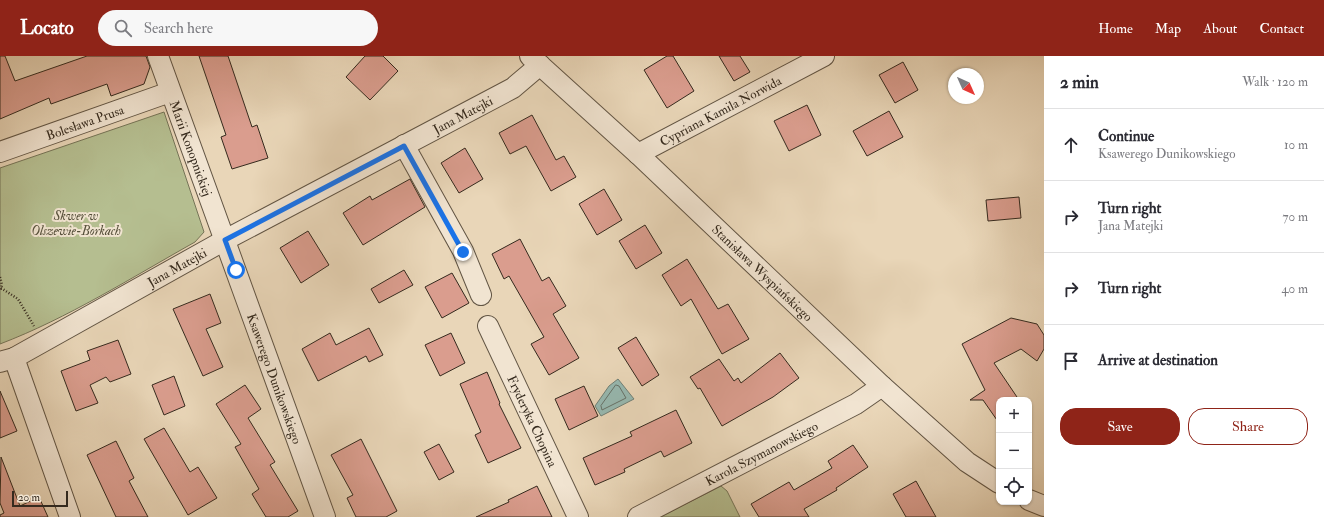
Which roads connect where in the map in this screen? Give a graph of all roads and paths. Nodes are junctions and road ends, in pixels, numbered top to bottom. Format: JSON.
{"nodes":[{"id":1,"x":158,"y":56,"type":"edge"},
{"id":2,"x":824,"y":56,"type":"edge"},
{"id":3,"x":535,"y":61,"type":"edge"},
{"id":4,"x":170,"y":92,"type":"junction"},
{"id":5,"x":404,"y":146,"type":"junction"},
{"id":6,"x":0,"y":152,"type":"edge"},
{"id":7,"x":638,"y":154,"type":"junction"},
{"id":8,"x":225,"y":240,"type":"junction"},
{"id":9,"x":0,"y":277,"type":"edge"},
{"id":10,"x":0,"y":289,"type":"edge"},
{"id":11,"x":481,"y":295,"type":"dead end"},
{"id":12,"x":33,"y":324,"type":"dead end"},
{"id":13,"x":488,"y":326,"type":"dead end"},
{"id":14,"x":7,"y":360,"type":"edge"},
{"id":15,"x":882,"y":386,"type":"junction"},
{"id":16,"x":996,"y":481,"type":"edge"},
{"id":17,"x":1032,"y":501,"type":"edge"},
{"id":18,"x":1044,"y":506,"type":"edge"},
{"id":19,"x":70,"y":517,"type":"edge"},
{"id":20,"x":325,"y":517,"type":"edge"},
{"id":21,"x":578,"y":517,"type":"edge"},
{"id":22,"x":638,"y":517,"type":"edge"}],
"edges":[{"from":1,"to":4,"type":"street","name":"Marii Konopnickiej"},
{"from":2,"to":7,"type":"street","name":"Cypriana Kamila Norwida"},
{"from":3,"to":5,"type":"street","name":"Jana Matejki"},
{"from":3,"to":7,"type":"street","name":"Stanisława Wyspiańskiego"},
{"from":4,"to":6,"type":"street","name":"Bolesława Prusa"},
{"from":4,"to":8,"type":"street","name":"Marii Konopnickiej"},
{"from":5,"to":8,"type":"street","name":"Jana Matejki"},
{"from":5,"to":11,"type":"street"},
{"from":7,"to":15,"type":"street","name":"Stanisława Wyspiańskiego"},
{"from":8,"to":14,"type":"street","name":"Jana Matejki"},
{"from":8,"to":20,"type":"street","name":"Ksawerego Dunikowskiego"},
{"from":9,"to":10,"type":"path"},
{"from":10,"to":12,"type":"path"},
{"from":13,"to":21,"type":"street","name":"Fryderyka Chopina"},
{"from":14,"to":19,"type":"street"},
{"from":15,"to":16,"type":"street","name":"Stanisława Wyspiańskiego"},
{"from":15,"to":22,"type":"street","name":"Karola Szymanowskiego"},
{"from":17,"to":18,"type":"street"}]}
